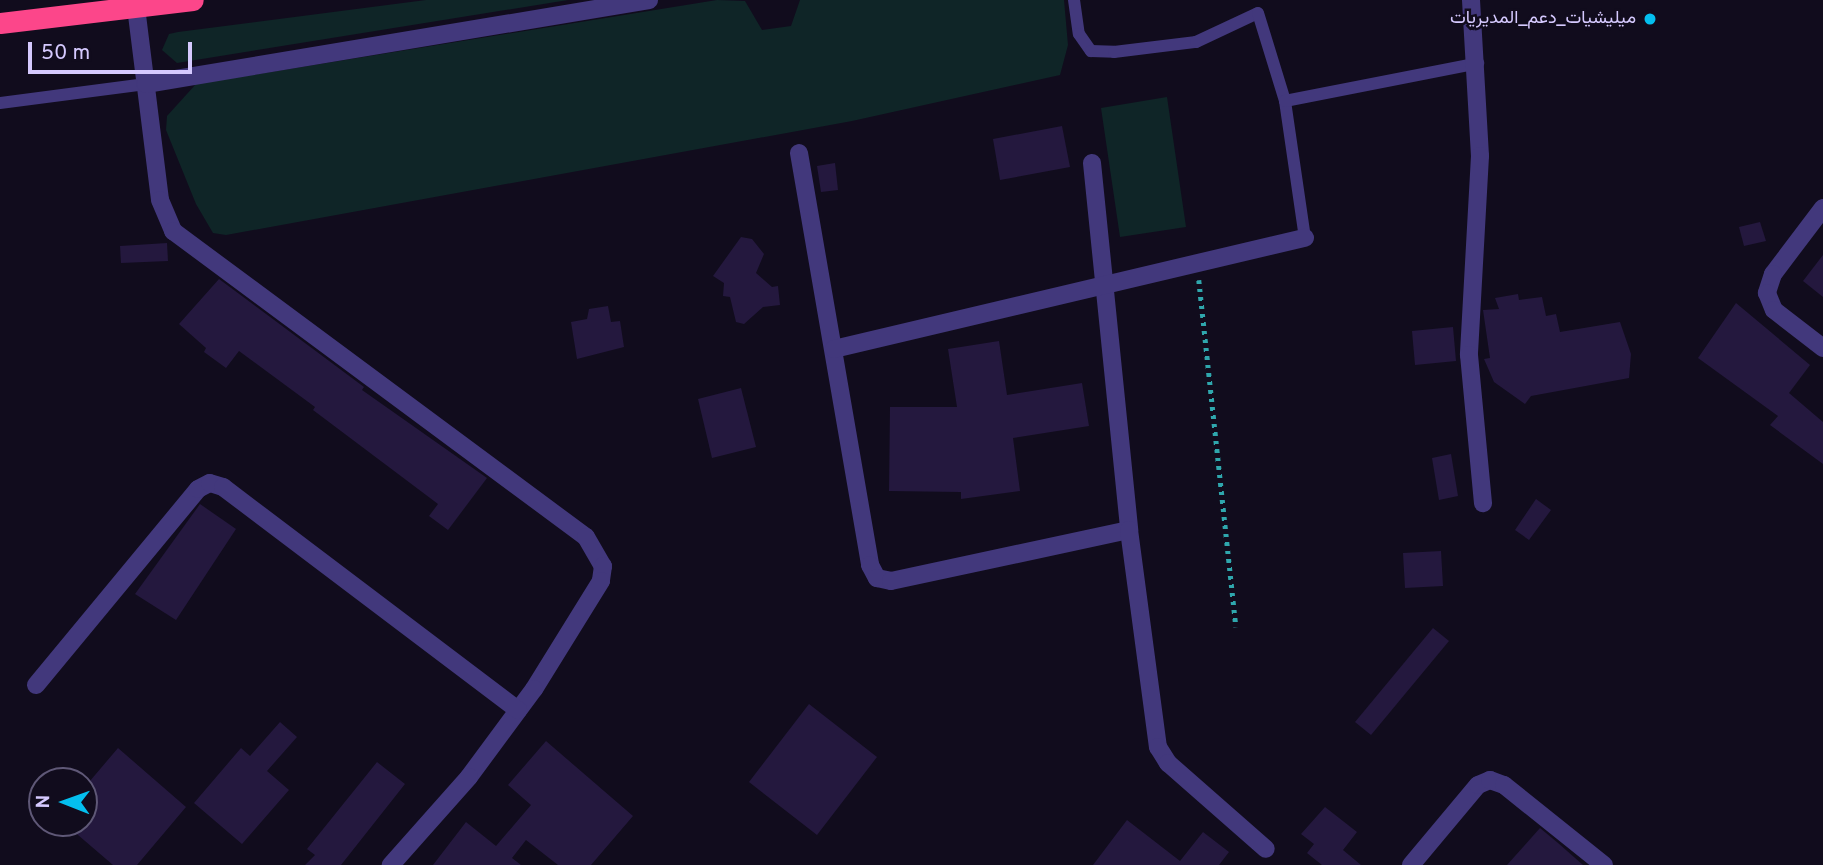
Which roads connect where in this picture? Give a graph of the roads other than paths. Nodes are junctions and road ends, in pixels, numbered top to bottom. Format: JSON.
{"nodes":[{"id":1,"x":193,"y":0,"type":"edge"},
{"id":2,"x":649,"y":0,"type":"edge"},
{"id":3,"x":1073,"y":0,"type":"edge"},
{"id":4,"x":1472,"y":0,"type":"edge"},
{"id":5,"x":136,"y":8,"type":"junction"},
{"id":6,"x":0,"y":23,"type":"edge"},
{"id":7,"x":1478,"y":63,"type":"junction"},
{"id":8,"x":146,"y":84,"type":"junction"},
{"id":9,"x":1285,"y":101,"type":"junction"},
{"id":10,"x":0,"y":103,"type":"edge"},
{"id":11,"x":799,"y":153,"type":"dead end"},
{"id":12,"x":1092,"y":163,"type":"dead end"},
{"id":13,"x":1823,"y":208,"type":"edge"},
{"id":14,"x":1305,"y":238,"type":"joint"},
{"id":15,"x":1104,"y":287,"type":"junction"},
{"id":16,"x":1823,"y":348,"type":"edge"},
{"id":17,"x":834,"y":349,"type":"junction"},
{"id":18,"x":1483,"y":503,"type":"dead end"},
{"id":19,"x":1129,"y":530,"type":"junction"},
{"id":20,"x":36,"y":685,"type":"dead end"},
{"id":21,"x":518,"y":710,"type":"junction"},
{"id":22,"x":1266,"y":849,"type":"dead end"},
{"id":23,"x":391,"y":865,"type":"edge"},
{"id":24,"x":1411,"y":865,"type":"edge"},
{"id":25,"x":1604,"y":865,"type":"edge"}],
"edges":[{"from":1,"to":5,"type":"highway"},
{"from":2,"to":8,"type":"street"},
{"from":3,"to":9,"type":"lane"},
{"from":4,"to":7,"type":"street"},
{"from":5,"to":6,"type":"highway"},
{"from":5,"to":8,"type":"street"},
{"from":7,"to":9,"type":"lane"},
{"from":7,"to":18,"type":"street"},
{"from":8,"to":10,"type":"lane"},
{"from":8,"to":21,"type":"street"},
{"from":9,"to":14,"type":"lane"},
{"from":11,"to":17,"type":"street"},
{"from":12,"to":15,"type":"street"},
{"from":13,"to":16,"type":"street"},
{"from":14,"to":15,"type":"street"},
{"from":15,"to":17,"type":"street"},
{"from":15,"to":19,"type":"street"},
{"from":17,"to":19,"type":"street"},
{"from":19,"to":22,"type":"street"},
{"from":20,"to":21,"type":"street"},
{"from":21,"to":23,"type":"street"},
{"from":24,"to":25,"type":"street"}]}
